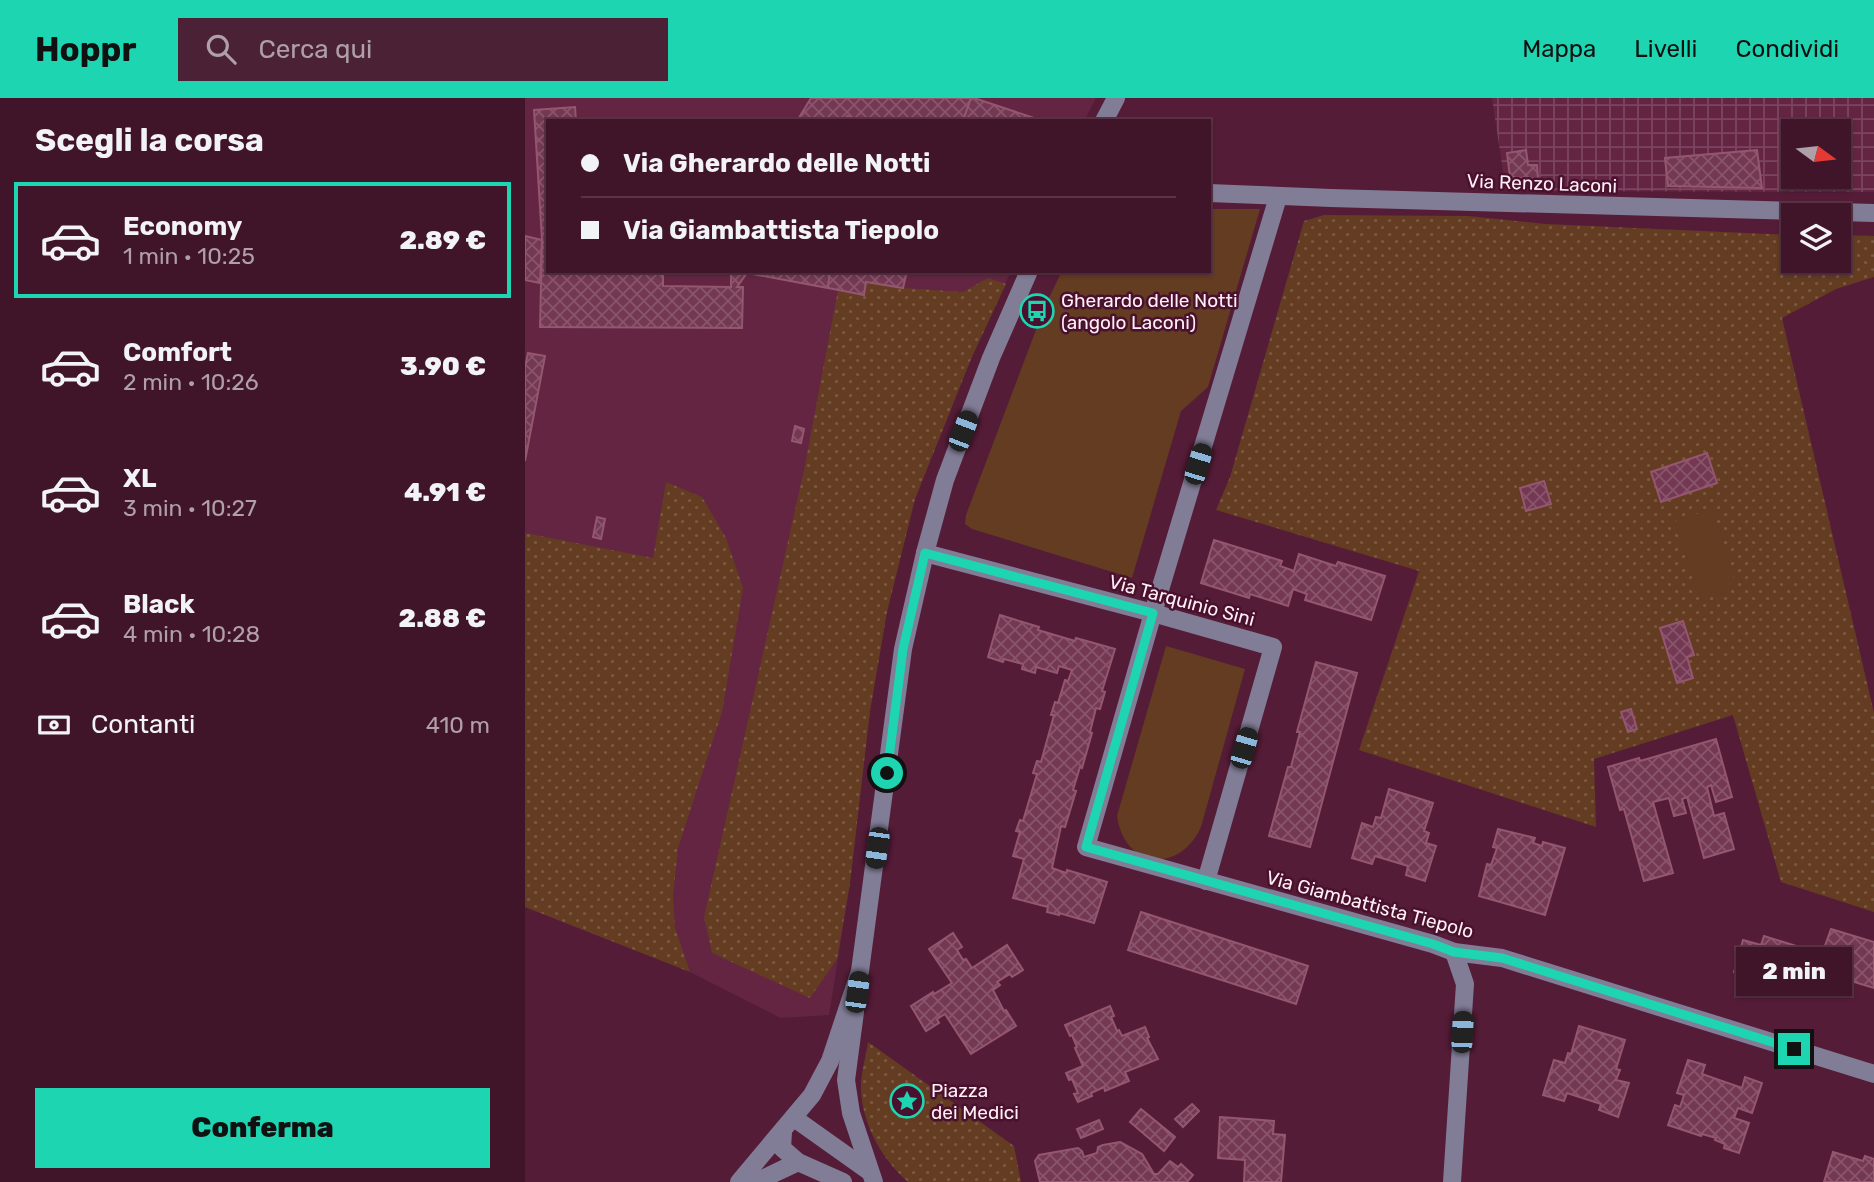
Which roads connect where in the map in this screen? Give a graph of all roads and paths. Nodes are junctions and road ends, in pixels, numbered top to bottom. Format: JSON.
{"nodes":[{"id":1,"x":1116,"y":98,"type":"edge"},
{"id":2,"x":1105,"y":119,"type":"edge"},
{"id":3,"x":1211,"y":193,"type":"edge"},
{"id":4,"x":1278,"y":197,"type":"junction"},
{"id":5,"x":1874,"y":213,"type":"edge"},
{"id":6,"x":1028,"y":273,"type":"edge"},
{"id":7,"x":925,"y":553,"type":"junction"},
{"id":8,"x":1153,"y":613,"type":"junction"},
{"id":9,"x":1206,"y":881,"type":"junction"},
{"id":10,"x":1454,"y":952,"type":"junction"},
{"id":11,"x":860,"y":971,"type":"junction"},
{"id":12,"x":1874,"y":1073,"type":"edge"},
{"id":13,"x":788,"y":1125,"type":"junction"},
{"id":14,"x":769,"y":1148,"type":"junction"},
{"id":15,"x":798,"y":1162,"type":"junction"},
{"id":16,"x":872,"y":1177,"type":"edge"},
{"id":17,"x":739,"y":1182,"type":"edge"},
{"id":18,"x":750,"y":1182,"type":"edge"},
{"id":19,"x":756,"y":1182,"type":"edge"},
{"id":20,"x":843,"y":1182,"type":"edge"},
{"id":21,"x":1452,"y":1182,"type":"edge"}],
"edges":[{"from":1,"to":2,"type":"street"},
{"from":3,"to":4,"type":"street","name":"Via Renzo Laconi"},
{"from":4,"to":5,"type":"street","name":"Via Renzo Laconi"},
{"from":4,"to":8,"type":"street"},
{"from":6,"to":7,"type":"street"},
{"from":7,"to":8,"type":"street","name":"Via Tarquinio Sini"},
{"from":7,"to":11,"type":"street"},
{"from":8,"to":9,"type":"street","name":"Via Tarquinio Sini"},
{"from":8,"to":9,"type":"street","name":"Via Giambattista Tiepolo"},
{"from":9,"to":10,"type":"street","name":"Via Giambattista Tiepolo"},
{"from":10,"to":12,"type":"street","name":"Via Giambattista Tiepolo"},
{"from":10,"to":21,"type":"street"},
{"from":11,"to":13,"type":"street"},
{"from":11,"to":16,"type":"street"},
{"from":13,"to":14,"type":"street"},
{"from":13,"to":15,"type":"street"},
{"from":13,"to":16,"type":"street"},
{"from":14,"to":17,"type":"street"},
{"from":14,"to":18,"type":"street"},
{"from":15,"to":19,"type":"street"},
{"from":15,"to":20,"type":"street"}]}
